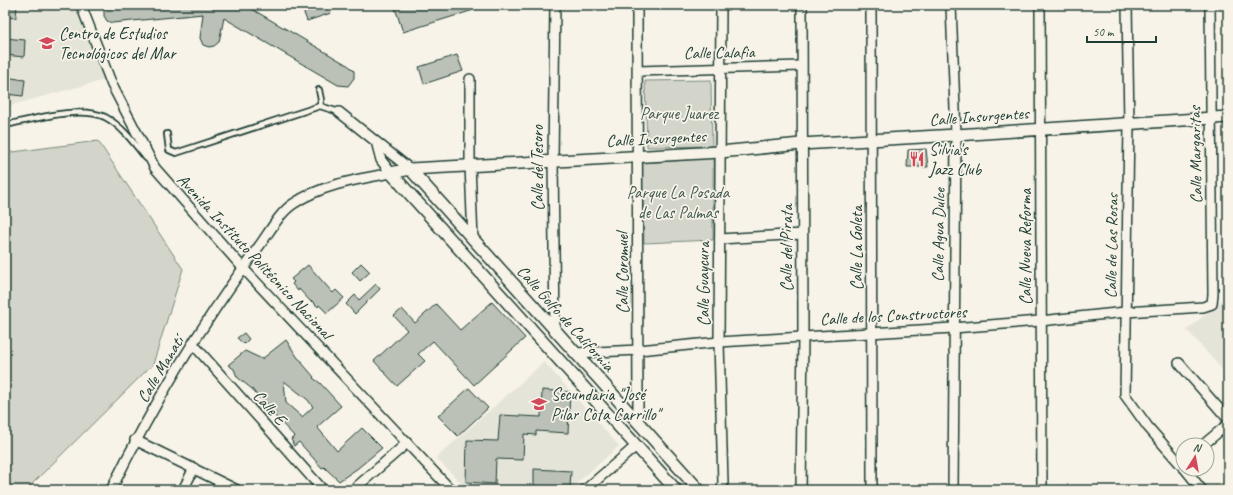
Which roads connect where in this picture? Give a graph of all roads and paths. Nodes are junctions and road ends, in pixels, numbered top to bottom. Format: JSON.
{"nodes":[{"id":1,"x":81,"y":5,"type":"edge"},
{"id":2,"x":555,"y":5,"type":"edge"},
{"id":3,"x":637,"y":5,"type":"edge"},
{"id":4,"x":721,"y":5,"type":"edge"},
{"id":5,"x":802,"y":5,"type":"edge"},
{"id":6,"x":871,"y":5,"type":"edge"},
{"id":7,"x":951,"y":5,"type":"edge"},
{"id":8,"x":1040,"y":5,"type":"edge"},
{"id":9,"x":1127,"y":5,"type":"edge"},
{"id":10,"x":1210,"y":5,"type":"edge"},
{"id":11,"x":801,"y":66,"type":"junction"},
{"id":12,"x":721,"y":68,"type":"junction"},
{"id":13,"x":638,"y":71,"type":"junction"},
{"id":14,"x":470,"y":79,"type":"dead end"},
{"id":15,"x":319,"y":90,"type":"dead end"},
{"id":16,"x":320,"y":106,"type":"junction"},
{"id":17,"x":339,"y":112,"type":"joint"},
{"id":18,"x":1228,"y":116,"type":"edge"},
{"id":19,"x":1210,"y":118,"type":"junction"},
{"id":20,"x":1129,"y":124,"type":"junction"},
{"id":21,"x":5,"y":125,"type":"edge"},
{"id":22,"x":1042,"y":129,"type":"junction"},
{"id":23,"x":168,"y":134,"type":"dead end"},
{"id":24,"x":956,"y":135,"type":"junction"},
{"id":25,"x":871,"y":141,"type":"junction"},
{"id":26,"x":801,"y":144,"type":"junction"},
{"id":27,"x":378,"y":145,"type":"junction"},
{"id":28,"x":720,"y":152,"type":"junction"},
{"id":29,"x":638,"y":156,"type":"junction"},
{"id":30,"x":553,"y":160,"type":"junction"},
{"id":31,"x":470,"y":165,"type":"junction"},
{"id":32,"x":154,"y":168,"type":"junction"},
{"id":33,"x":410,"y":169,"type":"junction"},
{"id":34,"x":391,"y":173,"type":"junction"},
{"id":35,"x":802,"y":234,"type":"junction"},
{"id":36,"x":720,"y":239,"type":"junction"},
{"id":37,"x":473,"y":240,"type":"junction"},
{"id":38,"x":243,"y":268,"type":"junction"},
{"id":39,"x":1212,"y":304,"type":"joint"},
{"id":40,"x":1126,"y":312,"type":"junction"},
{"id":41,"x":1040,"y":321,"type":"junction"},
{"id":42,"x":953,"y":328,"type":"junction"},
{"id":43,"x":555,"y":331,"type":"junction"},
{"id":44,"x":872,"y":334,"type":"junction"},
{"id":45,"x":803,"y":336,"type":"junction"},
{"id":46,"x":719,"y":342,"type":"junction"},
{"id":47,"x":542,"y":343,"type":"junction"},
{"id":48,"x":193,"y":344,"type":"junction"},
{"id":49,"x":639,"y":350,"type":"junction"},
{"id":50,"x":575,"y":353,"type":"junction"},
{"id":51,"x":1179,"y":363,"type":"dead end"},
{"id":52,"x":1228,"y":419,"type":"edge"},
{"id":53,"x":638,"y":422,"type":"junction"},
{"id":54,"x":1228,"y":424,"type":"edge"},
{"id":55,"x":1213,"y":437,"type":"edge"},
{"id":56,"x":135,"y":440,"type":"junction"},
{"id":57,"x":407,"y":443,"type":"junction"},
{"id":58,"x":636,"y":446,"type":"junction"},
{"id":59,"x":1175,"y":457,"type":"edge"},
{"id":60,"x":194,"y":468,"type":"junction"},
{"id":61,"x":1192,"y":477,"type":"edge"},
{"id":62,"x":111,"y":490,"type":"edge"},
{"id":63,"x":183,"y":490,"type":"edge"},
{"id":64,"x":237,"y":490,"type":"edge"},
{"id":65,"x":323,"y":490,"type":"edge"},
{"id":66,"x":353,"y":490,"type":"edge"},
{"id":67,"x":451,"y":490,"type":"edge"},
{"id":68,"x":585,"y":490,"type":"edge"},
{"id":69,"x":676,"y":490,"type":"edge"},
{"id":70,"x":698,"y":490,"type":"edge"},
{"id":71,"x":721,"y":490,"type":"edge"},
{"id":72,"x":801,"y":490,"type":"edge"},
{"id":73,"x":872,"y":490,"type":"edge"},
{"id":74,"x":953,"y":490,"type":"edge"},
{"id":75,"x":1042,"y":490,"type":"edge"},
{"id":76,"x":1202,"y":490,"type":"edge"}],
"edges":[{"from":1,"to":32,"type":"street"},
{"from":2,"to":30,"type":"street","name":"Calle del Tesoro"},
{"from":3,"to":13,"type":"street","name":"Calle Coromuel"},
{"from":4,"to":12,"type":"street","name":"Calle Guaycura"},
{"from":5,"to":11,"type":"street","name":"Calle del Pirata"},
{"from":6,"to":25,"type":"street","name":"Calle La Goleta"},
{"from":7,"to":24,"type":"street","name":"Calle Agua Dulce"},
{"from":8,"to":22,"type":"street","name":"Calle Nueva Reforma"},
{"from":9,"to":20,"type":"street","name":"Calle de Las Rosas"},
{"from":10,"to":19,"type":"street","name":"Calle Margaritas"},
{"from":11,"to":12,"type":"street","name":"Calle Calafia"},
{"from":11,"to":26,"type":"street","name":"Calle del Pirata"},
{"from":12,"to":13,"type":"street","name":"Calle Calafia"},
{"from":12,"to":28,"type":"street","name":"Calle Guaycura"},
{"from":13,"to":29,"type":"street","name":"Calle Coromuel"},
{"from":14,"to":31,"type":"street"},
{"from":15,"to":16,"type":"lane"},
{"from":16,"to":17,"type":"lane"},
{"from":16,"to":23,"type":"lane"},
{"from":17,"to":27,"type":"street"},
{"from":18,"to":19,"type":"street","name":"Calle Insurgentes"},
{"from":19,"to":20,"type":"street","name":"Calle Insurgentes"},
{"from":19,"to":39,"type":"street","name":"Calle Margaritas"},
{"from":20,"to":22,"type":"street","name":"Calle Insurgentes"},
{"from":20,"to":40,"type":"street","name":"Calle de Las Rosas"},
{"from":21,"to":32,"type":"lane","name":"Avenida Instituto Politécnico Nacional"},
{"from":22,"to":24,"type":"street","name":"Calle Insurgentes"},
{"from":22,"to":41,"type":"street","name":"Calle Nueva Reforma"},
{"from":24,"to":25,"type":"street","name":"Calle Insurgentes"},
{"from":24,"to":42,"type":"street","name":"Calle Agua Dulce"},
{"from":25,"to":26,"type":"street","name":"Calle Insurgentes"},
{"from":25,"to":44,"type":"street","name":"Calle La Goleta"},
{"from":26,"to":28,"type":"street","name":"Calle Insurgentes"},
{"from":26,"to":35,"type":"street","name":"Calle del Pirata"},
{"from":27,"to":33,"type":"street"},
{"from":27,"to":34,"type":"street"},
{"from":28,"to":29,"type":"street","name":"Calle Insurgentes"},
{"from":28,"to":36,"type":"street","name":"Calle Guaycura"},
{"from":29,"to":30,"type":"street","name":"Calle Insurgentes"},
{"from":29,"to":49,"type":"street","name":"Calle Coromuel"},
{"from":30,"to":31,"type":"street","name":"Calle Insurgentes"},
{"from":30,"to":43,"type":"street","name":"Calle del Tesoro"},
{"from":31,"to":33,"type":"street","name":"Calle Insurgentes"},
{"from":31,"to":37,"type":"street"},
{"from":32,"to":38,"type":"street","name":"Avenida Instituto Politécnico Nacional"},
{"from":33,"to":34,"type":"street","name":"Calle Insurgentes"},
{"from":33,"to":37,"type":"street","name":"Calle Golfo de California"},
{"from":34,"to":38,"type":"street","name":"Calle Insurgentes"},
{"from":34,"to":47,"type":"street","name":"Calle Golfo de California"},
{"from":35,"to":36,"type":"street"},
{"from":35,"to":45,"type":"street","name":"Calle del Pirata"},
{"from":36,"to":46,"type":"street","name":"Calle Guaycura"},
{"from":37,"to":43,"type":"street","name":"Calle Golfo de California"},
{"from":38,"to":48,"type":"street","name":"Calle Manatí"},
{"from":38,"to":57,"type":"street","name":"Avenida Instituto Politécnico Nacional"},
{"from":39,"to":40,"type":"street","name":"Calle de los Constructores"},
{"from":40,"to":41,"type":"street","name":"Calle de los Constructores"},
{"from":40,"to":59,"type":"street","name":"Calle de Las Rosas"},
{"from":41,"to":42,"type":"street","name":"Calle de los Constructores"},
{"from":41,"to":75,"type":"street","name":"Calle Nueva Reforma"},
{"from":42,"to":44,"type":"street","name":"Calle de los Constructores"},
{"from":42,"to":74,"type":"street","name":"Calle Agua Dulce"},
{"from":43,"to":47,"type":"street"},
{"from":43,"to":50,"type":"street","name":"Calle Golfo de California"},
{"from":44,"to":45,"type":"street","name":"Calle de los Constructores"},
{"from":44,"to":73,"type":"street","name":"Calle La Goleta"},
{"from":45,"to":46,"type":"street","name":"Calle de los Constructores"},
{"from":45,"to":72,"type":"street","name":"Calle del Pirata"},
{"from":46,"to":49,"type":"street","name":"Calle de los Constructores"},
{"from":46,"to":71,"type":"street","name":"Calle Guaycura"},
{"from":47,"to":58,"type":"street","name":"Calle Golfo de California"},
{"from":48,"to":56,"type":"street","name":"Calle Manatí"},
{"from":48,"to":65,"type":"street","name":"Calle E"},
{"from":49,"to":50,"type":"street","name":"Calle de los Constructores"},
{"from":49,"to":53,"type":"street","name":"Calle Coromuel"},
{"from":50,"to":53,"type":"street","name":"Calle Golfo de California"},
{"from":51,"to":52,"type":"street"},
{"from":53,"to":58,"type":"street"},
{"from":53,"to":70,"type":"street","name":"Calle Golfo de California"},
{"from":54,"to":55,"type":"street"},
{"from":56,"to":60,"type":"street"},
{"from":56,"to":62,"type":"street","name":"Calle Manatí"},
{"from":57,"to":66,"type":"street"},
{"from":57,"to":67,"type":"street","name":"Avenida Instituto Politécnico Nacional"},
{"from":58,"to":68,"type":"street"},
{"from":58,"to":69,"type":"street","name":"Calle Golfo de California"},
{"from":60,"to":63,"type":"street"},
{"from":60,"to":64,"type":"street"},
{"from":61,"to":76,"type":"street","name":"Calle de Las Rosas"}]}
